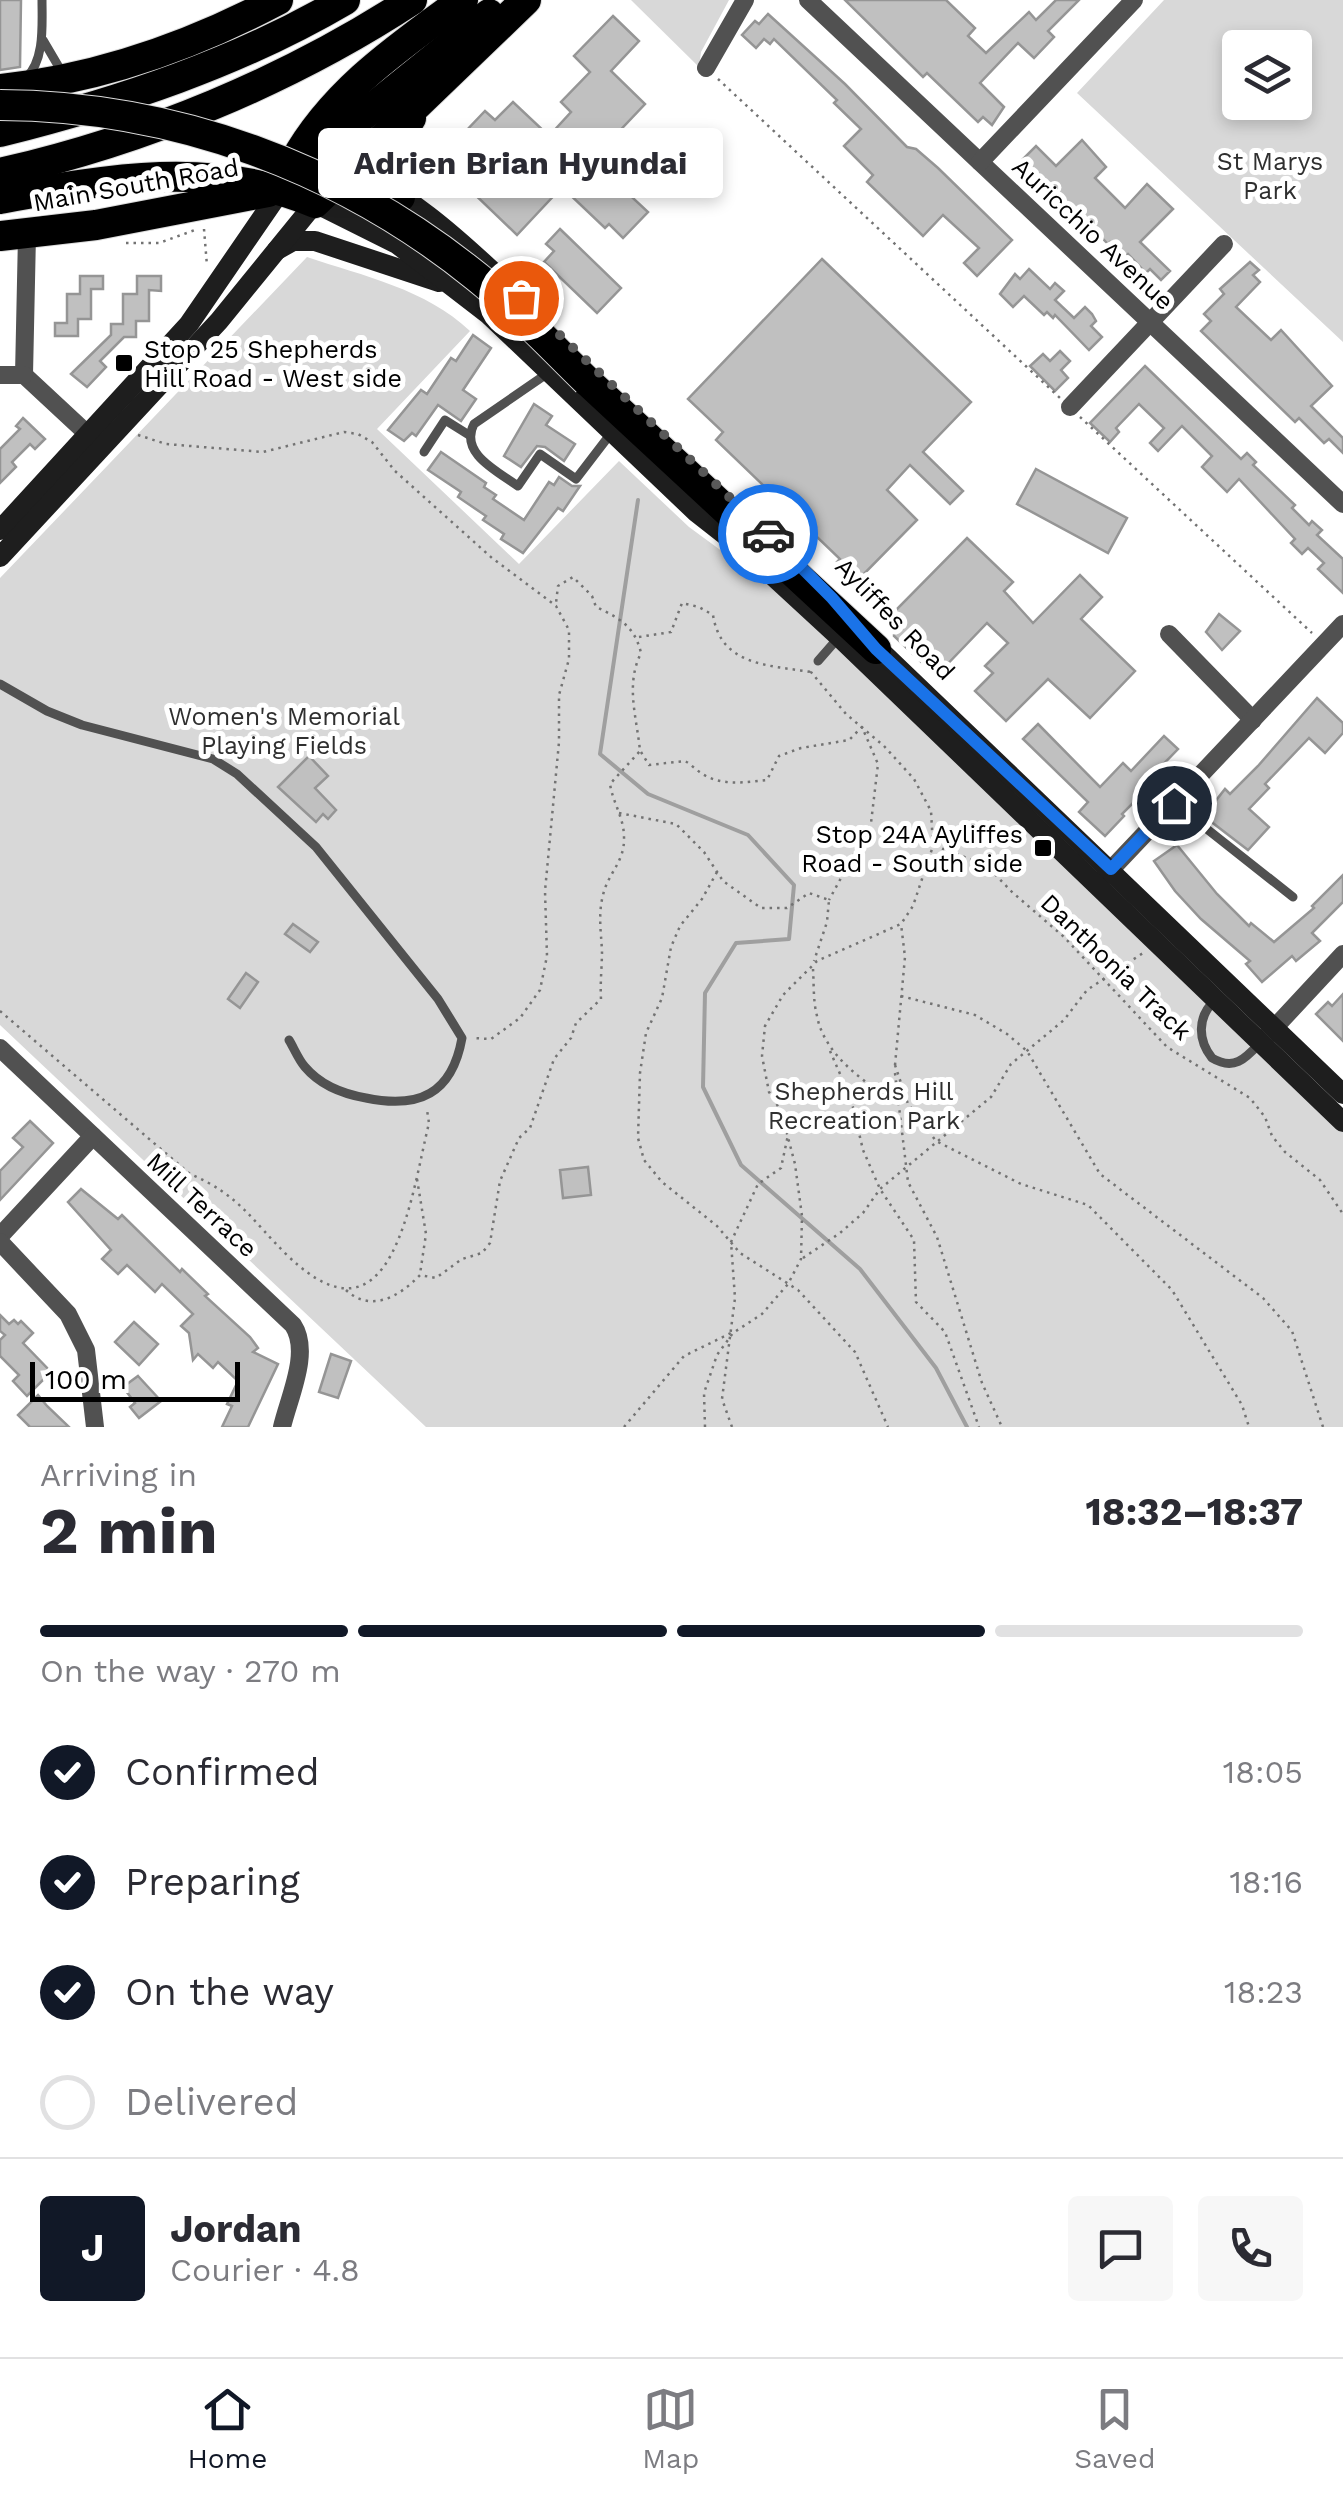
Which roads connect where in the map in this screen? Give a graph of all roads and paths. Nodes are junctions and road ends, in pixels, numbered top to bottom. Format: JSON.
{"nodes":[{"id":1,"x":42,"y":0,"type":"edge"},
{"id":2,"x":278,"y":0,"type":"edge"},
{"id":3,"x":301,"y":0,"type":"edge"},
{"id":4,"x":345,"y":0,"type":"edge"},
{"id":5,"x":412,"y":0,"type":"edge"},
{"id":6,"x":464,"y":0,"type":"edge"},
{"id":7,"x":507,"y":0,"type":"edge"},
{"id":8,"x":526,"y":0,"type":"edge"},
{"id":9,"x":745,"y":0,"type":"edge"},
{"id":10,"x":808,"y":0,"type":"edge"},
{"id":11,"x":1134,"y":0,"type":"edge"},
{"id":12,"x":42,"y":37,"type":"junction"},
{"id":13,"x":706,"y":68,"type":"joint"},
{"id":14,"x":67,"y":78,"type":"junction"},
{"id":15,"x":0,"y":88,"type":"edge"},
{"id":16,"x":426,"y":95,"type":"junction"},
{"id":17,"x":111,"y":102,"type":"junction"},
{"id":18,"x":0,"y":105,"type":"edge"},
{"id":19,"x":0,"y":132,"type":"edge"},
{"id":20,"x":980,"y":162,"type":"junction"},
{"id":21,"x":344,"y":172,"type":"junction"},
{"id":22,"x":0,"y":173,"type":"edge"},
{"id":23,"x":283,"y":188,"type":"junction"},
{"id":24,"x":400,"y":197,"type":"junction"},
{"id":25,"x":0,"y":199,"type":"edge"},
{"id":26,"x":306,"y":212,"type":"junction"},
{"id":27,"x":203,"y":228,"type":"dead end"},
{"id":28,"x":14,"y":235,"type":"edge"},
{"id":29,"x":1224,"y":244,"type":"dead end"},
{"id":30,"x":276,"y":250,"type":"junction"},
{"id":31,"x":208,"y":266,"type":"dead end"},
{"id":32,"x":459,"y":290,"type":"junction"},
{"id":33,"x":1150,"y":322,"type":"junction"},
{"id":34,"x":549,"y":372,"type":"junction"},
{"id":35,"x":0,"y":375,"type":"edge"},
{"id":36,"x":24,"y":375,"type":"junction"},
{"id":37,"x":1070,"y":407,"type":"junction"},
{"id":38,"x":126,"y":423,"type":"junction"},
{"id":39,"x":612,"y":432,"type":"junction"},
{"id":40,"x":468,"y":435,"type":"junction"},
{"id":41,"x":96,"y":442,"type":"junction"},
{"id":42,"x":424,"y":452,"type":"dead end"},
{"id":43,"x":1343,"y":504,"type":"edge"},
{"id":44,"x":0,"y":530,"type":"edge"},
{"id":45,"x":0,"y":557,"type":"edge"},
{"id":46,"x":556,"y":606,"type":"junction"},
{"id":47,"x":1343,"y":624,"type":"edge"},
{"id":48,"x":1168,"y":634,"type":"dead end"},
{"id":49,"x":638,"y":637,"type":"junction"},
{"id":50,"x":839,"y":637,"type":"junction"},
{"id":51,"x":1324,"y":644,"type":"junction"},
{"id":52,"x":876,"y":649,"type":"junction"},
{"id":53,"x":818,"y":661,"type":"joint"},
{"id":54,"x":811,"y":672,"type":"junction"},
{"id":55,"x":0,"y":684,"type":"edge"},
{"id":56,"x":1253,"y":720,"type":"junction"},
{"id":57,"x":862,"y":727,"type":"junction"},
{"id":58,"x":640,"y":751,"type":"junction"},
{"id":59,"x":1174,"y":803,"type":"junction"},
{"id":60,"x":619,"y":813,"type":"junction"},
{"id":61,"x":933,"y":846,"type":"junction"},
{"id":62,"x":717,"y":872,"type":"junction"},
{"id":63,"x":1104,"y":876,"type":"junction"},
{"id":64,"x":1293,"y":897,"type":"dead end"},
{"id":65,"x":829,"y":900,"type":"junction"},
{"id":66,"x":901,"y":924,"type":"junction"},
{"id":67,"x":1148,"y":949,"type":"dead end"},
{"id":68,"x":1343,"y":954,"type":"edge"},
{"id":69,"x":812,"y":966,"type":"junction"},
{"id":70,"x":1103,"y":979,"type":"junction"},
{"id":71,"x":901,"y":996,"type":"junction"},
{"id":72,"x":1215,"y":999,"type":"junction"},
{"id":73,"x":0,"y":1011,"type":"edge"},
{"id":74,"x":1268,"y":1036,"type":"junction"},
{"id":75,"x":462,"y":1038,"type":"junction"},
{"id":76,"x":289,"y":1040,"type":"dead end"},
{"id":77,"x":828,"y":1046,"type":"junction"},
{"id":78,"x":0,"y":1048,"type":"edge"},
{"id":79,"x":1027,"y":1051,"type":"junction"},
{"id":80,"x":895,"y":1065,"type":"junction"},
{"id":81,"x":1343,"y":1094,"type":"edge"},
{"id":82,"x":425,"y":1098,"type":"junction"},
{"id":83,"x":896,"y":1102,"type":"junction"},
{"id":84,"x":1343,"y":1122,"type":"edge"},
{"id":85,"x":788,"y":1134,"type":"junction"},
{"id":86,"x":93,"y":1136,"type":"junction"},
{"id":87,"x":936,"y":1141,"type":"junction"},
{"id":88,"x":906,"y":1166,"type":"junction"},
{"id":89,"x":416,"y":1177,"type":"junction"},
{"id":90,"x":880,"y":1189,"type":"junction"},
{"id":91,"x":1343,"y":1214,"type":"edge"},
{"id":92,"x":0,"y":1239,"type":"edge"},
{"id":93,"x":731,"y":1242,"type":"junction"},
{"id":94,"x":802,"y":1259,"type":"junction"},
{"id":95,"x":420,"y":1276,"type":"junction"},
{"id":96,"x":788,"y":1284,"type":"junction"},
{"id":97,"x":346,"y":1290,"type":"junction"},
{"id":98,"x":733,"y":1332,"type":"junction"},
{"id":99,"x":95,"y":1427,"type":"edge"},
{"id":100,"x":282,"y":1427,"type":"edge"},
{"id":101,"x":624,"y":1427,"type":"edge"},
{"id":102,"x":705,"y":1427,"type":"edge"},
{"id":103,"x":732,"y":1427,"type":"edge"},
{"id":104,"x":888,"y":1427,"type":"edge"},
{"id":105,"x":980,"y":1427,"type":"edge"},
{"id":106,"x":1002,"y":1427,"type":"edge"},
{"id":107,"x":1248,"y":1427,"type":"edge"},
{"id":108,"x":1323,"y":1427,"type":"edge"}],
"edges":[{"from":1,"to":12,"type":"lane"},
{"from":2,"to":14,"type":"highway"},
{"from":3,"to":17,"type":"highway"},
{"from":4,"to":17,"type":"highway"},
{"from":5,"to":22,"type":"highway"},
{"from":6,"to":23,"type":"highway"},
{"from":7,"to":23,"type":"highway"},
{"from":8,"to":16,"type":"highway"},
{"from":9,"to":13,"type":"street"},
{"from":10,"to":20,"type":"street","name":"Auricchio Avenue"},
{"from":11,"to":20,"type":"street"},
{"from":12,"to":14,"type":"lane"},
{"from":12,"to":15,"type":"lane"},
{"from":13,"to":37,"type":"path"},
{"from":14,"to":15,"type":"highway"},
{"from":16,"to":21,"type":"highway"},
{"from":16,"to":24,"type":"highway"},
{"from":17,"to":19,"type":"highway"},
{"from":18,"to":52,"type":"highway","bridge":true},
{"from":20,"to":33,"type":"street","name":"Auricchio Avenue"},
{"from":21,"to":23,"type":"main road"},
{"from":21,"to":24,"type":"main road","name":"Ayliffes Road"},
{"from":21,"to":26,"type":"highway"},
{"from":23,"to":25,"type":"highway","name":"Ayliffes Road"},
{"from":23,"to":26,"type":"highway","name":"Ayliffes Road"},
{"from":23,"to":28,"type":"highway","name":"Main South Road"},
{"from":23,"to":41,"type":"main road"},
{"from":24,"to":52,"type":"main road","name":"Ayliffes Road"},
{"from":26,"to":30,"type":"main road"},
{"from":26,"to":32,"type":"main road","name":"Ayliffes Road"},
{"from":27,"to":31,"type":"path"},
{"from":28,"to":36,"type":"street"},
{"from":29,"to":33,"type":"street"},
{"from":30,"to":32,"type":"main road"},
{"from":30,"to":38,"type":"main road"},
{"from":32,"to":34,"type":"main road","name":"Ayliffes Road"},
{"from":33,"to":37,"type":"street"},
{"from":33,"to":43,"type":"street","name":"Auricchio Avenue"},
{"from":34,"to":39,"type":"main road","name":"Ayliffes Road"},
{"from":34,"to":40,"type":"lane"},
{"from":35,"to":36,"type":"street"},
{"from":36,"to":41,"type":"street"},
{"from":37,"to":51,"type":"path"},
{"from":38,"to":41,"type":"main road"},
{"from":38,"to":46,"type":"path"},
{"from":39,"to":40,"type":"lane"},
{"from":39,"to":50,"type":"main road","name":"Ayliffes Road"},
{"from":40,"to":42,"type":"lane"},
{"from":41,"to":44,"type":"main road"},
{"from":41,"to":45,"type":"main road"},
{"from":46,"to":49,"type":"path"},
{"from":46,"to":75,"type":"path"},
{"from":47,"to":51,"type":"street"},
{"from":48,"to":56,"type":"street"},
{"from":49,"to":54,"type":"path"},
{"from":49,"to":58,"type":"path"},
{"from":50,"to":53,"type":"lane"},
{"from":50,"to":63,"type":"main road","name":"Ayliffes Road"},
{"from":51,"to":56,"type":"street"},
{"from":52,"to":63,"type":"main road","name":"Ayliffes Road"},
{"from":53,"to":54,"type":"path"},
{"from":54,"to":57,"type":"path"},
{"from":55,"to":75,"type":"lane"},
{"from":56,"to":59,"type":"street"},
{"from":57,"to":58,"type":"path"},
{"from":57,"to":61,"type":"path"},
{"from":57,"to":65,"type":"path"},
{"from":58,"to":60,"type":"path"},
{"from":59,"to":63,"type":"street"},
{"from":59,"to":64,"type":"lane"},
{"from":60,"to":62,"type":"path"},
{"from":60,"to":95,"type":"path"},
{"from":61,"to":66,"type":"path"},
{"from":61,"to":70,"type":"path","name":"Danthonia Track"},
{"from":62,"to":65,"type":"path"},
{"from":62,"to":93,"type":"path"},
{"from":63,"to":72,"type":"main road","name":"Ayliffes Road"},
{"from":63,"to":74,"type":"main road","name":"Ayliffes Road"},
{"from":65,"to":69,"type":"path"},
{"from":66,"to":69,"type":"path"},
{"from":66,"to":71,"type":"path"},
{"from":67,"to":70,"type":"path"},
{"from":68,"to":74,"type":"street"},
{"from":69,"to":77,"type":"path"},
{"from":69,"to":85,"type":"path"},
{"from":70,"to":79,"type":"path"},
{"from":70,"to":91,"type":"path","name":"Danthonia Track"},
{"from":71,"to":79,"type":"path"},
{"from":71,"to":80,"type":"path"},
{"from":72,"to":74,"type":"main road","name":"Ayliffes Road"},
{"from":72,"to":74,"type":"lane"},
{"from":73,"to":97,"type":"path"},
{"from":74,"to":81,"type":"main road","name":"Ayliffes Road"},
{"from":74,"to":84,"type":"main road","name":"Ayliffes Road"},
{"from":75,"to":82,"type":"lane"},
{"from":76,"to":82,"type":"lane"},
{"from":77,"to":83,"type":"path"},
{"from":77,"to":90,"type":"path"},
{"from":78,"to":86,"type":"street","name":"Mill Terrace"},
{"from":79,"to":87,"type":"path"},
{"from":79,"to":108,"type":"path"},
{"from":80,"to":83,"type":"path"},
{"from":80,"to":87,"type":"path"},
{"from":82,"to":89,"type":"path"},
{"from":83,"to":88,"type":"path"},
{"from":85,"to":93,"type":"path"},
{"from":85,"to":94,"type":"path"},
{"from":86,"to":92,"type":"street"},
{"from":86,"to":100,"type":"street","name":"Mill Terrace"},
{"from":87,"to":88,"type":"path"},
{"from":87,"to":107,"type":"path"},
{"from":88,"to":90,"type":"path"},
{"from":88,"to":106,"type":"path"},
{"from":89,"to":95,"type":"path"},
{"from":89,"to":97,"type":"path"},
{"from":90,"to":94,"type":"path"},
{"from":90,"to":105,"type":"path"},
{"from":92,"to":99,"type":"street"},
{"from":93,"to":96,"type":"path"},
{"from":93,"to":98,"type":"path"},
{"from":94,"to":96,"type":"path"},
{"from":95,"to":97,"type":"path"},
{"from":96,"to":98,"type":"path"},
{"from":96,"to":104,"type":"path"},
{"from":98,"to":101,"type":"path"},
{"from":98,"to":102,"type":"path"},
{"from":98,"to":103,"type":"path"}]}
